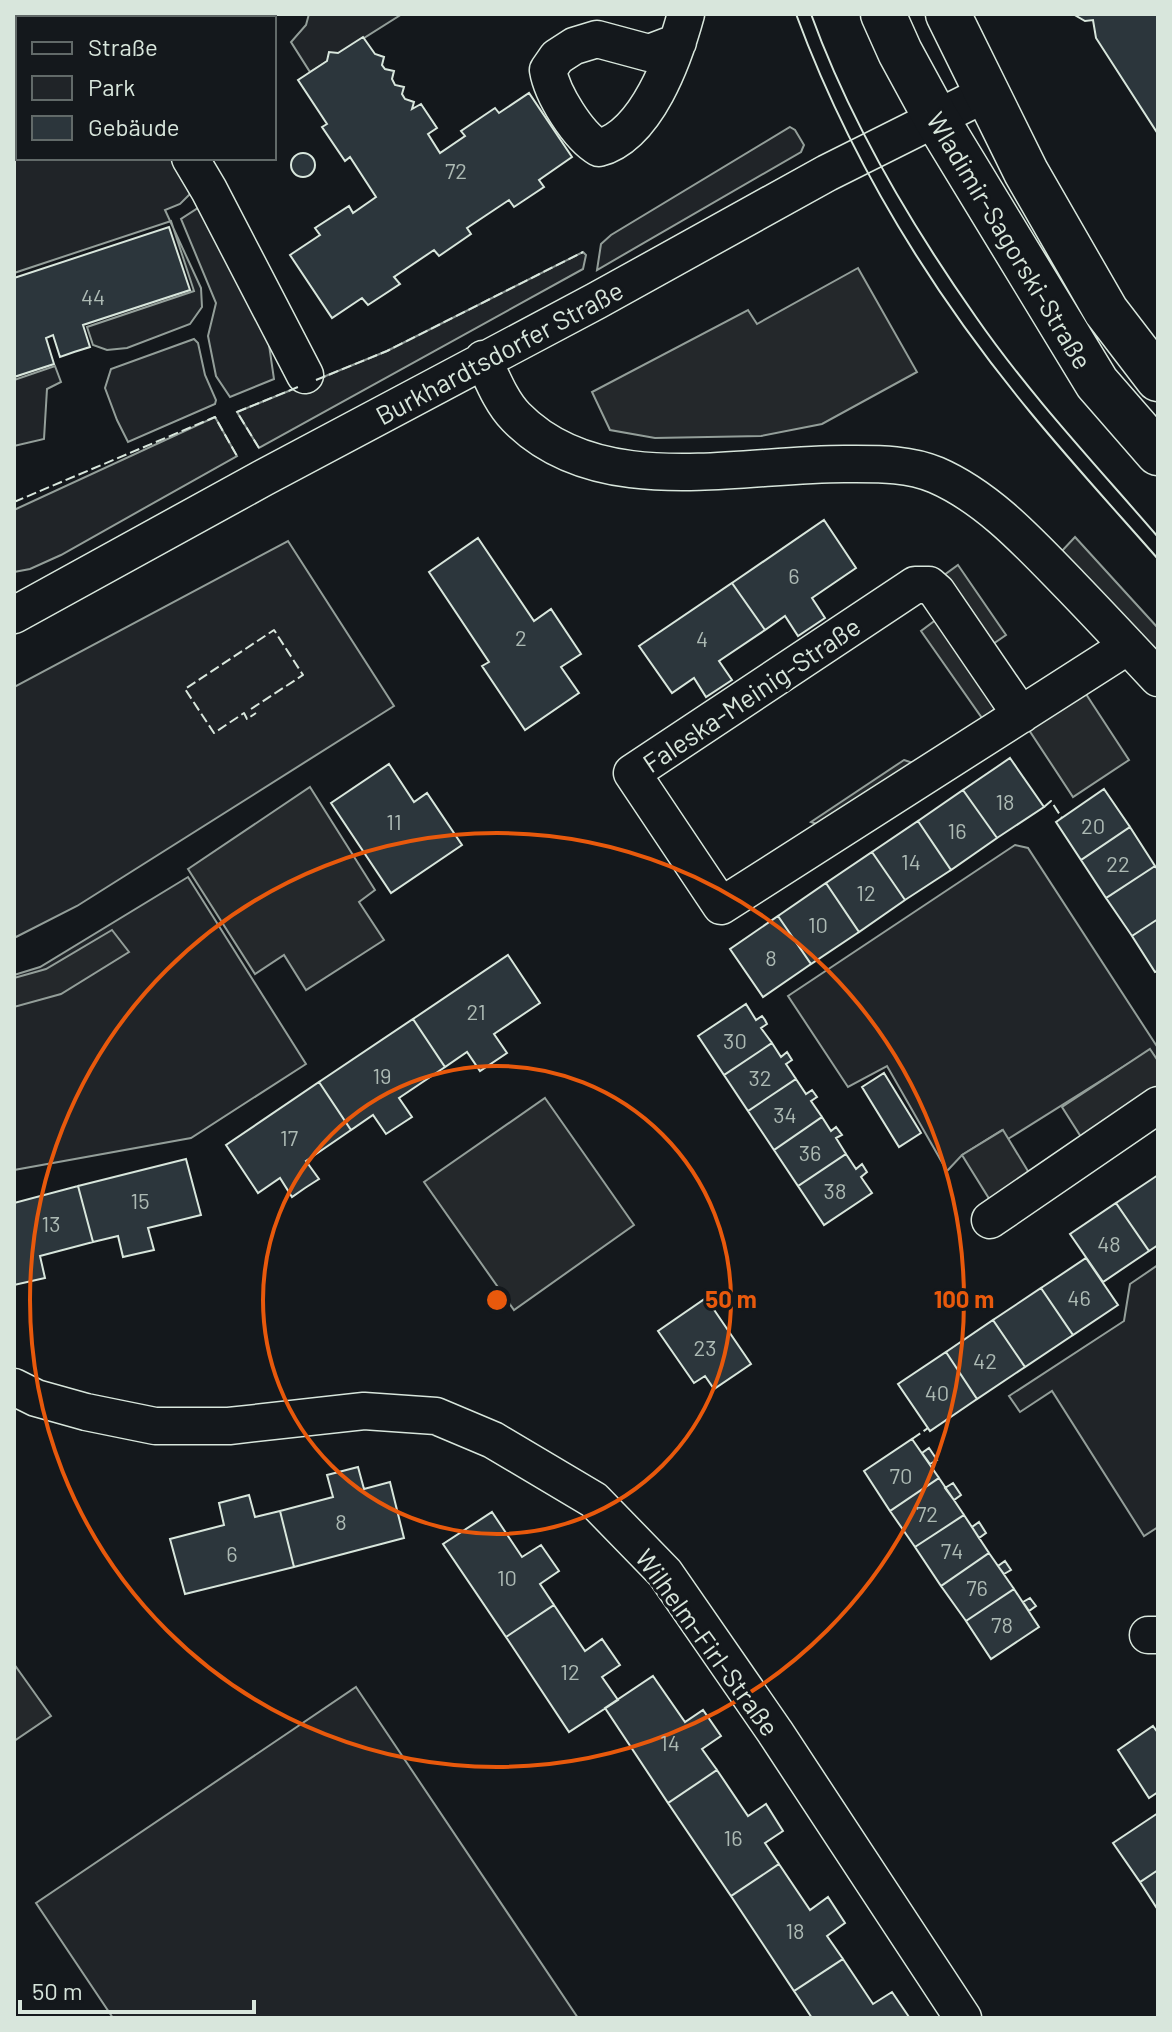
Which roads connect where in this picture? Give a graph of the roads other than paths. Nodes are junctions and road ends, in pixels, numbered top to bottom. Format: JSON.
{"nodes":[{"id":1,"x":883,"y":14,"type":"edge"},
{"id":2,"x":948,"y":14,"type":"edge"},
{"id":3,"x":987,"y":93,"type":"junction"},
{"id":4,"x":937,"y":120,"type":"junction"},
{"id":5,"x":191,"y":160,"type":"edge"},
{"id":6,"x":483,"y":359,"type":"junction"},
{"id":7,"x":305,"y":375,"type":"dead end"},
{"id":8,"x":1158,"y":379,"type":"edge"},
{"id":9,"x":1158,"y":453,"type":"edge"},
{"id":10,"x":14,"y":615,"type":"edge"},
{"id":11,"x":1128,"y":646,"type":"junction"},
{"id":12,"x":1158,"y":678,"type":"edge"},
{"id":13,"x":1021,"y":715,"type":"junction"},
{"id":14,"x":1158,"y":1105,"type":"edge"},
{"id":15,"x":990,"y":1220,"type":"dead end"},
{"id":16,"x":14,"y":1387,"type":"edge"},
{"id":17,"x":963,"y":2018,"type":"edge"}],
"edges":[{"from":1,"to":4,"type":"main road","name":"Wladimir-Sagorski-Straße"},
{"from":2,"to":3,"type":"main road","name":"Wladimir-Sagorski-Straße"},
{"from":3,"to":4,"type":"street","name":"Burkhardtsdorfer Straße"},
{"from":3,"to":8,"type":"main road","name":"Wladimir-Sagorski-Straße"},
{"from":4,"to":6,"type":"street","name":"Burkhardtsdorfer Straße"},
{"from":4,"to":9,"type":"main road","name":"Wladimir-Sagorski-Straße"},
{"from":5,"to":7,"type":"street"},
{"from":6,"to":10,"type":"street","name":"Burkhardtsdorfer Straße"},
{"from":6,"to":11,"type":"street"},
{"from":11,"to":12,"type":"street"},
{"from":11,"to":13,"type":"street","name":"Faleska-Meinig-Straße"},
{"from":13,"to":13,"type":"street","name":"Faleska-Meinig-Straße"},
{"from":14,"to":15,"type":"street"},
{"from":16,"to":17,"type":"street","name":"Wilhelm-Firl-Straße"}]}
